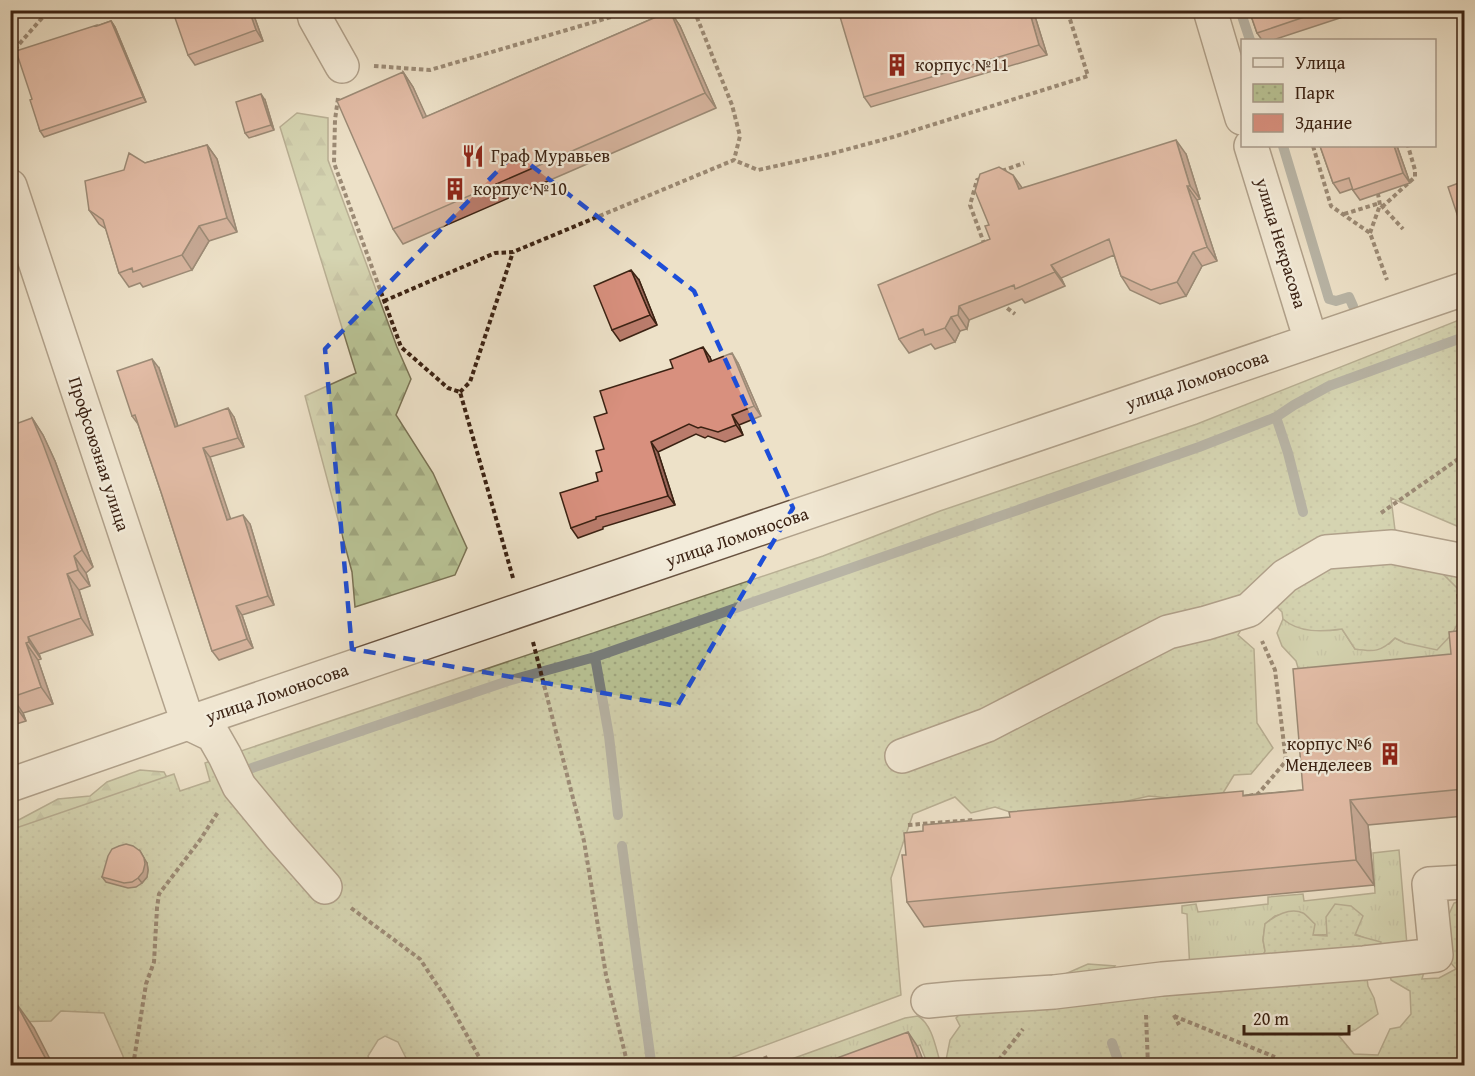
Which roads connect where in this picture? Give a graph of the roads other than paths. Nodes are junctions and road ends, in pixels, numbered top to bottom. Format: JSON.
{"nodes":[{"id":1,"x":313,"y":10,"type":"edge"},
{"id":2,"x":1210,"y":10,"type":"edge"},
{"id":3,"x":342,"y":66,"type":"road end"},
{"id":4,"x":1241,"y":115,"type":"edge"},
{"id":5,"x":1251,"y":147,"type":"edge"},
{"id":6,"x":11,"y":187,"type":"edge"},
{"id":7,"x":1464,"y":289,"type":"edge"},
{"id":8,"x":1311,"y":341,"type":"junction"},
{"id":9,"x":1459,"y":560,"type":"edge"},
{"id":10,"x":188,"y":723,"type":"junction"},
{"id":11,"x":902,"y":756,"type":"dead end"},
{"id":12,"x":10,"y":785,"type":"edge"},
{"id":13,"x":1464,"y":882,"type":"edge"},
{"id":14,"x":325,"y":887,"type":"road end"},
{"id":15,"x":928,"y":1001,"type":"dead end"}],
"edges":[{"from":1,"to":3,"type":"street"},
{"from":2,"to":4,"type":"street"},
{"from":5,"to":8,"type":"street","name":"улица Некрасова"},
{"from":6,"to":10,"type":"street","name":"Профсоюзная улица"},
{"from":7,"to":8,"type":"street","name":"улица Ломоносова"},
{"from":8,"to":10,"type":"street","name":"улица Ломоносова"},
{"from":9,"to":11,"type":"street"},
{"from":10,"to":12,"type":"street","name":"улица Ломоносова"},
{"from":10,"to":14,"type":"street"},
{"from":13,"to":15,"type":"street"}]}
